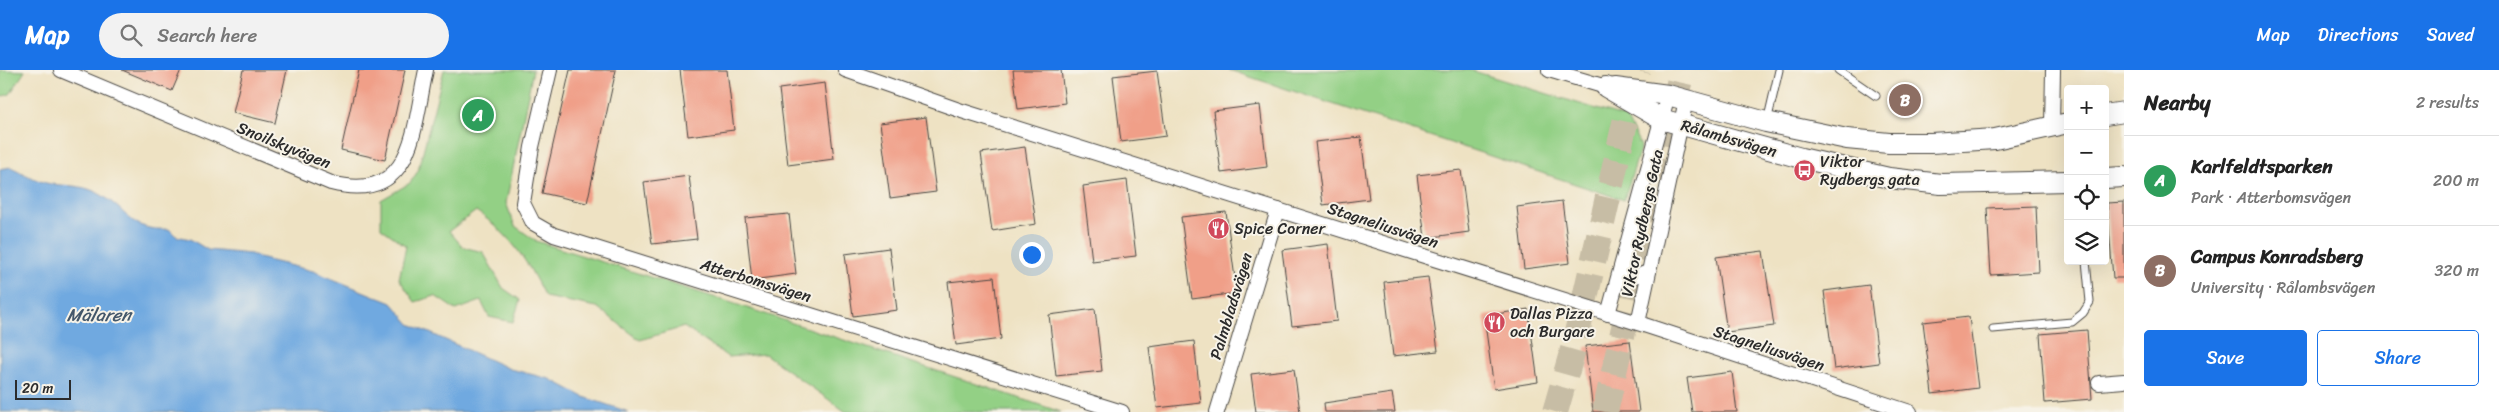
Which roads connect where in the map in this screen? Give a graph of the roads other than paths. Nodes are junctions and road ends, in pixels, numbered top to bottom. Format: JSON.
{"nodes":[{"id":1,"x":61,"y":70,"type":"edge"},
{"id":2,"x":426,"y":70,"type":"edge"},
{"id":3,"x":550,"y":70,"type":"edge"},
{"id":4,"x":845,"y":70,"type":"edge"},
{"id":5,"x":1549,"y":70,"type":"edge"},
{"id":6,"x":1779,"y":70,"type":"edge"},
{"id":7,"x":1838,"y":70,"type":"edge"},
{"id":8,"x":2053,"y":70,"type":"edge"},
{"id":9,"x":1606,"y":87,"type":"junction"},
{"id":10,"x":1876,"y":96,"type":"dead end"},
{"id":11,"x":1677,"y":98,"type":"junction"},
{"id":12,"x":2124,"y":112,"type":"edge"},
{"id":13,"x":2109,"y":114,"type":"edge"},
{"id":14,"x":1661,"y":119,"type":"junction"},
{"id":15,"x":1766,"y":122,"type":"junction"},
{"id":16,"x":2060,"y":124,"type":"edge"},
{"id":17,"x":1681,"y":125,"type":"junction"},
{"id":18,"x":2124,"y":176,"type":"edge"},
{"id":19,"x":2109,"y":178,"type":"edge"},
{"id":20,"x":2064,"y":180,"type":"edge"},
{"id":21,"x":1278,"y":210,"type":"junction"},
{"id":22,"x":1622,"y":265,"type":"junction"},
{"id":23,"x":2086,"y":265,"type":"edge"},
{"id":24,"x":1649,"y":271,"type":"junction"},
{"id":25,"x":1608,"y":314,"type":"junction"},
{"id":26,"x":1638,"y":324,"type":"junction"},
{"id":27,"x":1993,"y":329,"type":"dead end"},
{"id":28,"x":2124,"y":381,"type":"edge"},
{"id":29,"x":2100,"y":383,"type":"dead end"},
{"id":30,"x":1122,"y":412,"type":"edge"},
{"id":31,"x":1218,"y":412,"type":"edge"},
{"id":32,"x":1910,"y":412,"type":"edge"}],
"edges":[{"from":1,"to":2,"type":"street","name":"Snoilskyvägen"},
{"from":3,"to":30,"type":"street","name":"Atterbomsvägen"},
{"from":4,"to":21,"type":"street","name":"Stagneliusvägen"},
{"from":5,"to":9,"type":"street","name":"Rålambsvägen"},
{"from":6,"to":15,"type":"lane"},
{"from":7,"to":10,"type":"lane"},
{"from":8,"to":16,"type":"street"},
{"from":9,"to":11,"type":"street","name":"Rålambsvägen"},
{"from":9,"to":14,"type":"street","name":"Rålambsvägen"},
{"from":11,"to":14,"type":"street","name":"Viktor Rydbergs Gata"},
{"from":11,"to":15,"type":"street","name":"Rålambsvägen"},
{"from":11,"to":17,"type":"street","name":"Viktor Rydbergs Gata"},
{"from":12,"to":13,"type":"street"},
{"from":14,"to":17,"type":"street","name":"Rålambsvägen"},
{"from":14,"to":22,"type":"street","name":"Viktor Rydbergs Gata"},
{"from":15,"to":16,"type":"street","name":"Rålambsvägen"},
{"from":17,"to":20,"type":"street","name":"Rålambsvägen"},
{"from":17,"to":24,"type":"street","name":"Viktor Rydbergs Gata"},
{"from":18,"to":19,"type":"street"},
{"from":21,"to":25,"type":"street","name":"Stagneliusvägen"},
{"from":21,"to":31,"type":"street","name":"Palmbladsvägen"},
{"from":22,"to":24,"type":"street"},
{"from":22,"to":25,"type":"street","name":"Viktor Rydbergs Gata"},
{"from":23,"to":27,"type":"lane"},
{"from":24,"to":26,"type":"street","name":"Viktor Rydbergs Gata"},
{"from":25,"to":26,"type":"street","name":"Stagneliusvägen"},
{"from":26,"to":32,"type":"street","name":"Stagneliusvägen"},
{"from":28,"to":29,"type":"street"}]}
